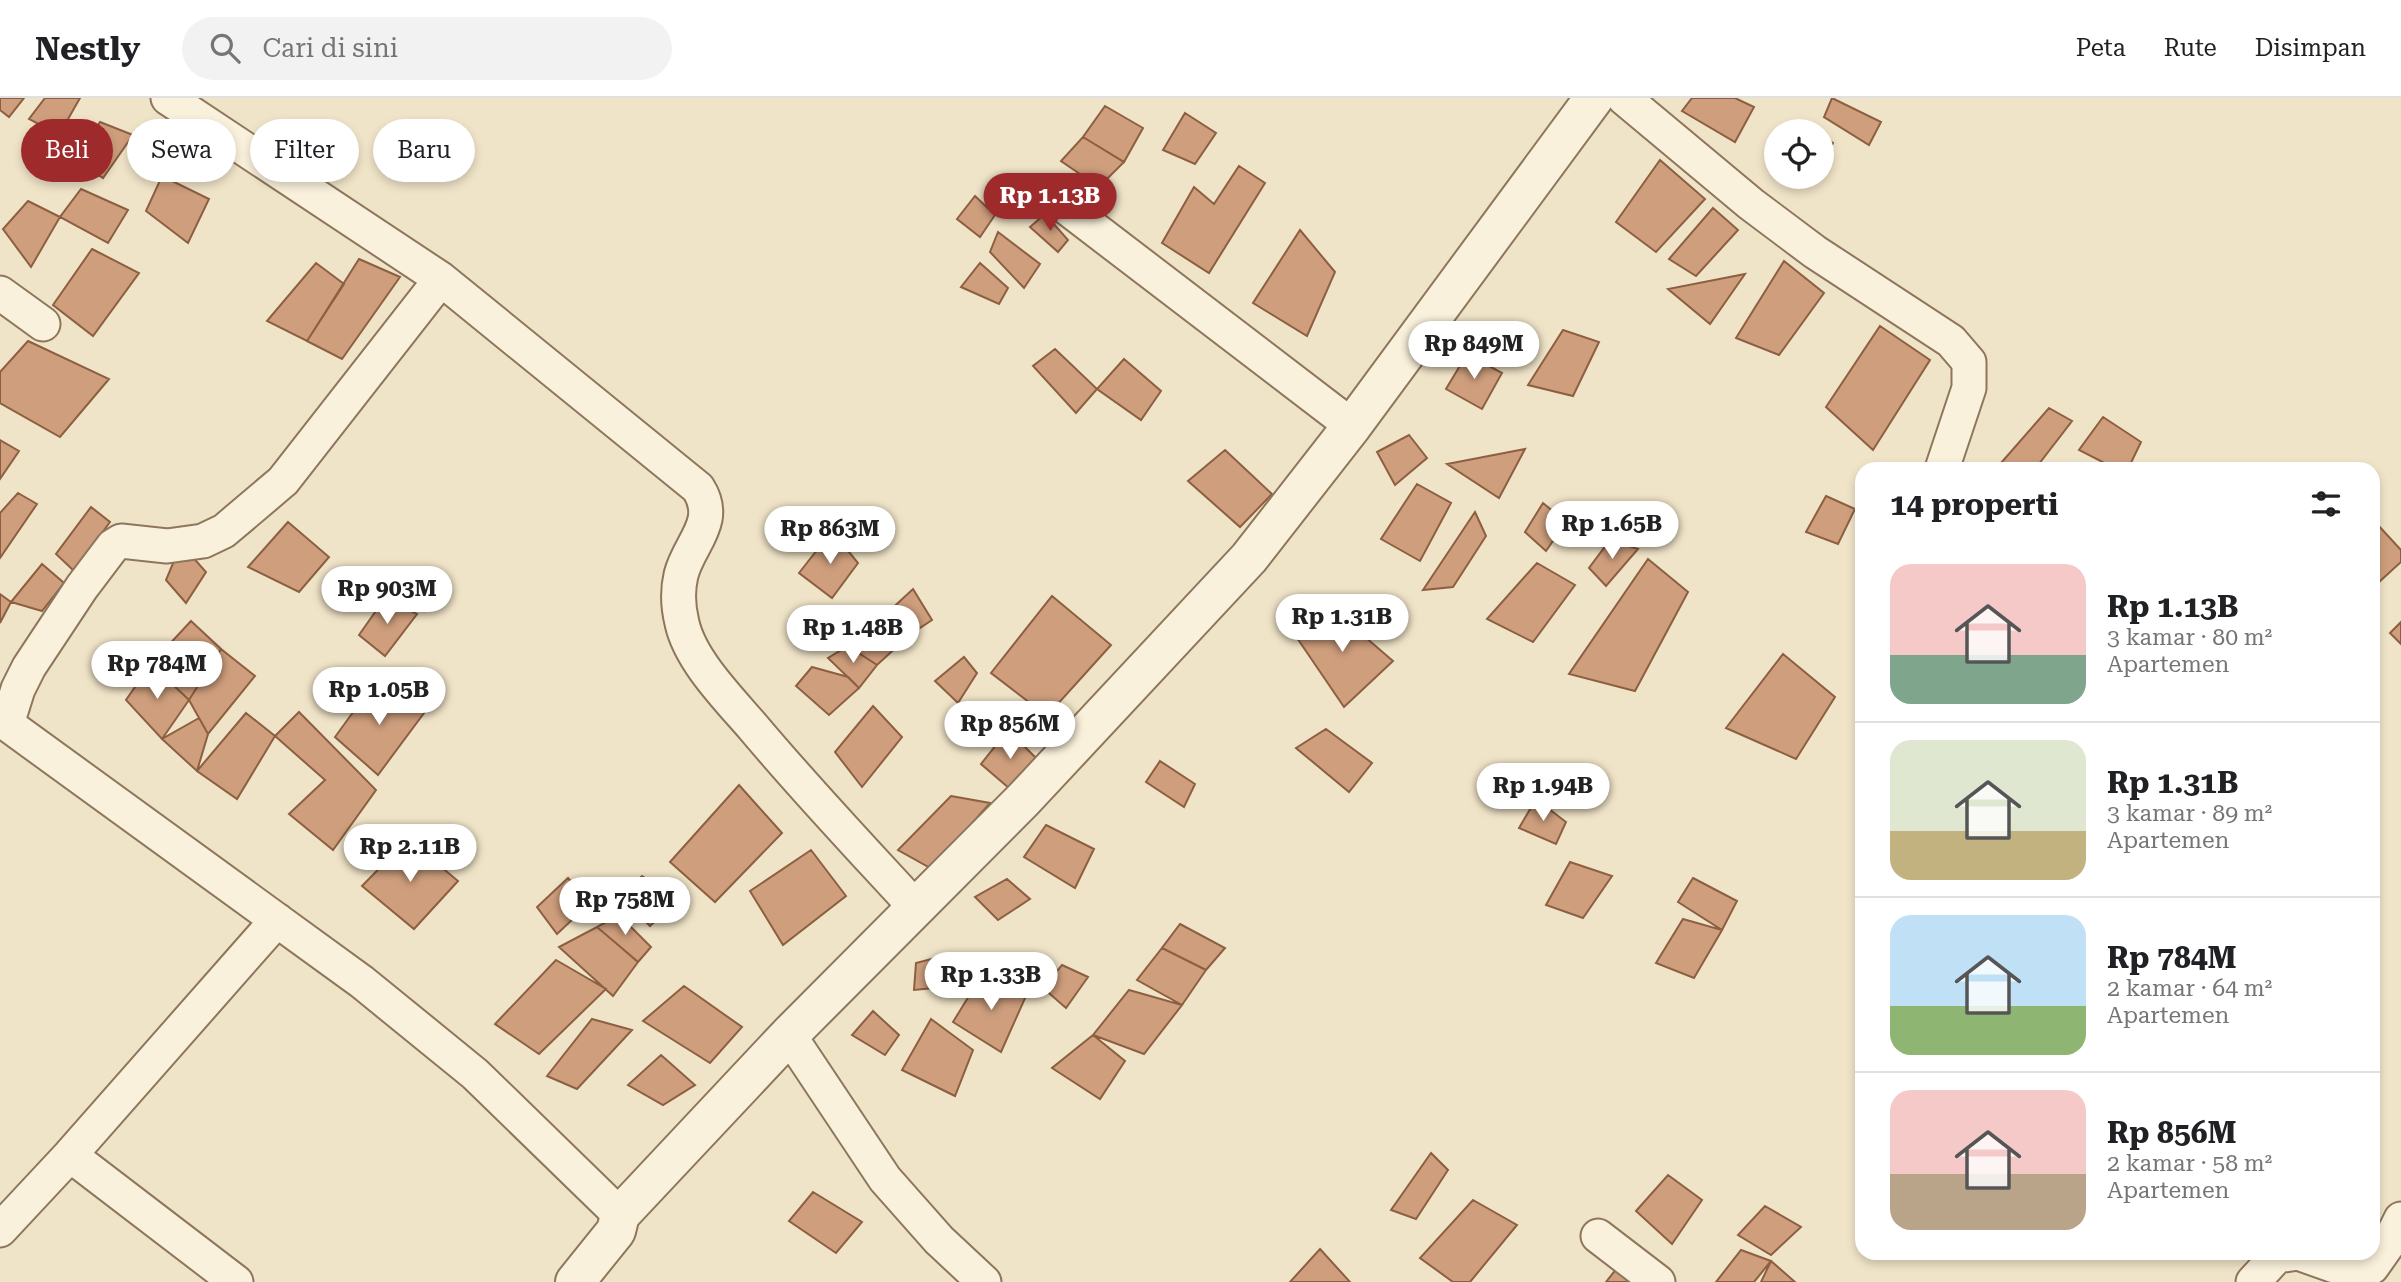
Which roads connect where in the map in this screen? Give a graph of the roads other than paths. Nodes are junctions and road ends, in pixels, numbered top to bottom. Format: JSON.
{"nodes":[{"id":1,"x":168,"y":98,"type":"edge"},
{"id":2,"x":1594,"y":98,"type":"edge"},
{"id":3,"x":1624,"y":98,"type":"edge"},
{"id":4,"x":1063,"y":205,"type":"dead end"},
{"id":5,"x":441,"y":279,"type":"junction"},
{"id":6,"x":0,"y":293,"type":"edge"},
{"id":7,"x":43,"y":324,"type":"dead end"},
{"id":8,"x":1352,"y":426,"type":"junction"},
{"id":9,"x":1944,"y":462,"type":"edge"},
{"id":10,"x":4,"y":722,"type":"edge"},
{"id":11,"x":916,"y":908,"type":"junction"},
{"id":12,"x":277,"y":920,"type":"junction"},
{"id":13,"x":789,"y":1035,"type":"junction"},
{"id":14,"x":70,"y":1155,"type":"junction"},
{"id":15,"x":620,"y":1215,"type":"junction"},
{"id":16,"x":2401,"y":1219,"type":"edge"},
{"id":17,"x":0,"y":1230,"type":"edge"},
{"id":18,"x":1598,"y":1236,"type":"dead end"},
{"id":19,"x":2380,"y":1256,"type":"edge"},
{"id":20,"x":2273,"y":1260,"type":"edge"},
{"id":21,"x":2318,"y":1260,"type":"edge"},
{"id":22,"x":2377,"y":1260,"type":"edge"},
{"id":23,"x":236,"y":1282,"type":"edge"},
{"id":24,"x":575,"y":1282,"type":"edge"},
{"id":25,"x":984,"y":1282,"type":"edge"},
{"id":26,"x":1658,"y":1282,"type":"edge"},
{"id":27,"x":2253,"y":1282,"type":"edge"}],
"edges":[{"from":1,"to":5,"type":"street"},
{"from":2,"to":8,"type":"street"},
{"from":3,"to":9,"type":"street"},
{"from":4,"to":8,"type":"street"},
{"from":5,"to":10,"type":"street"},
{"from":5,"to":11,"type":"street"},
{"from":6,"to":7,"type":"street"},
{"from":8,"to":11,"type":"street"},
{"from":10,"to":12,"type":"street"},
{"from":11,"to":13,"type":"street"},
{"from":12,"to":14,"type":"street"},
{"from":12,"to":15,"type":"street"},
{"from":13,"to":15,"type":"street"},
{"from":13,"to":25,"type":"street"},
{"from":14,"to":17,"type":"street"},
{"from":14,"to":23,"type":"street"},
{"from":15,"to":24,"type":"street"},
{"from":16,"to":19,"type":"street"},
{"from":18,"to":26,"type":"street"},
{"from":20,"to":27,"type":"street"},
{"from":21,"to":22,"type":"street"}]}
